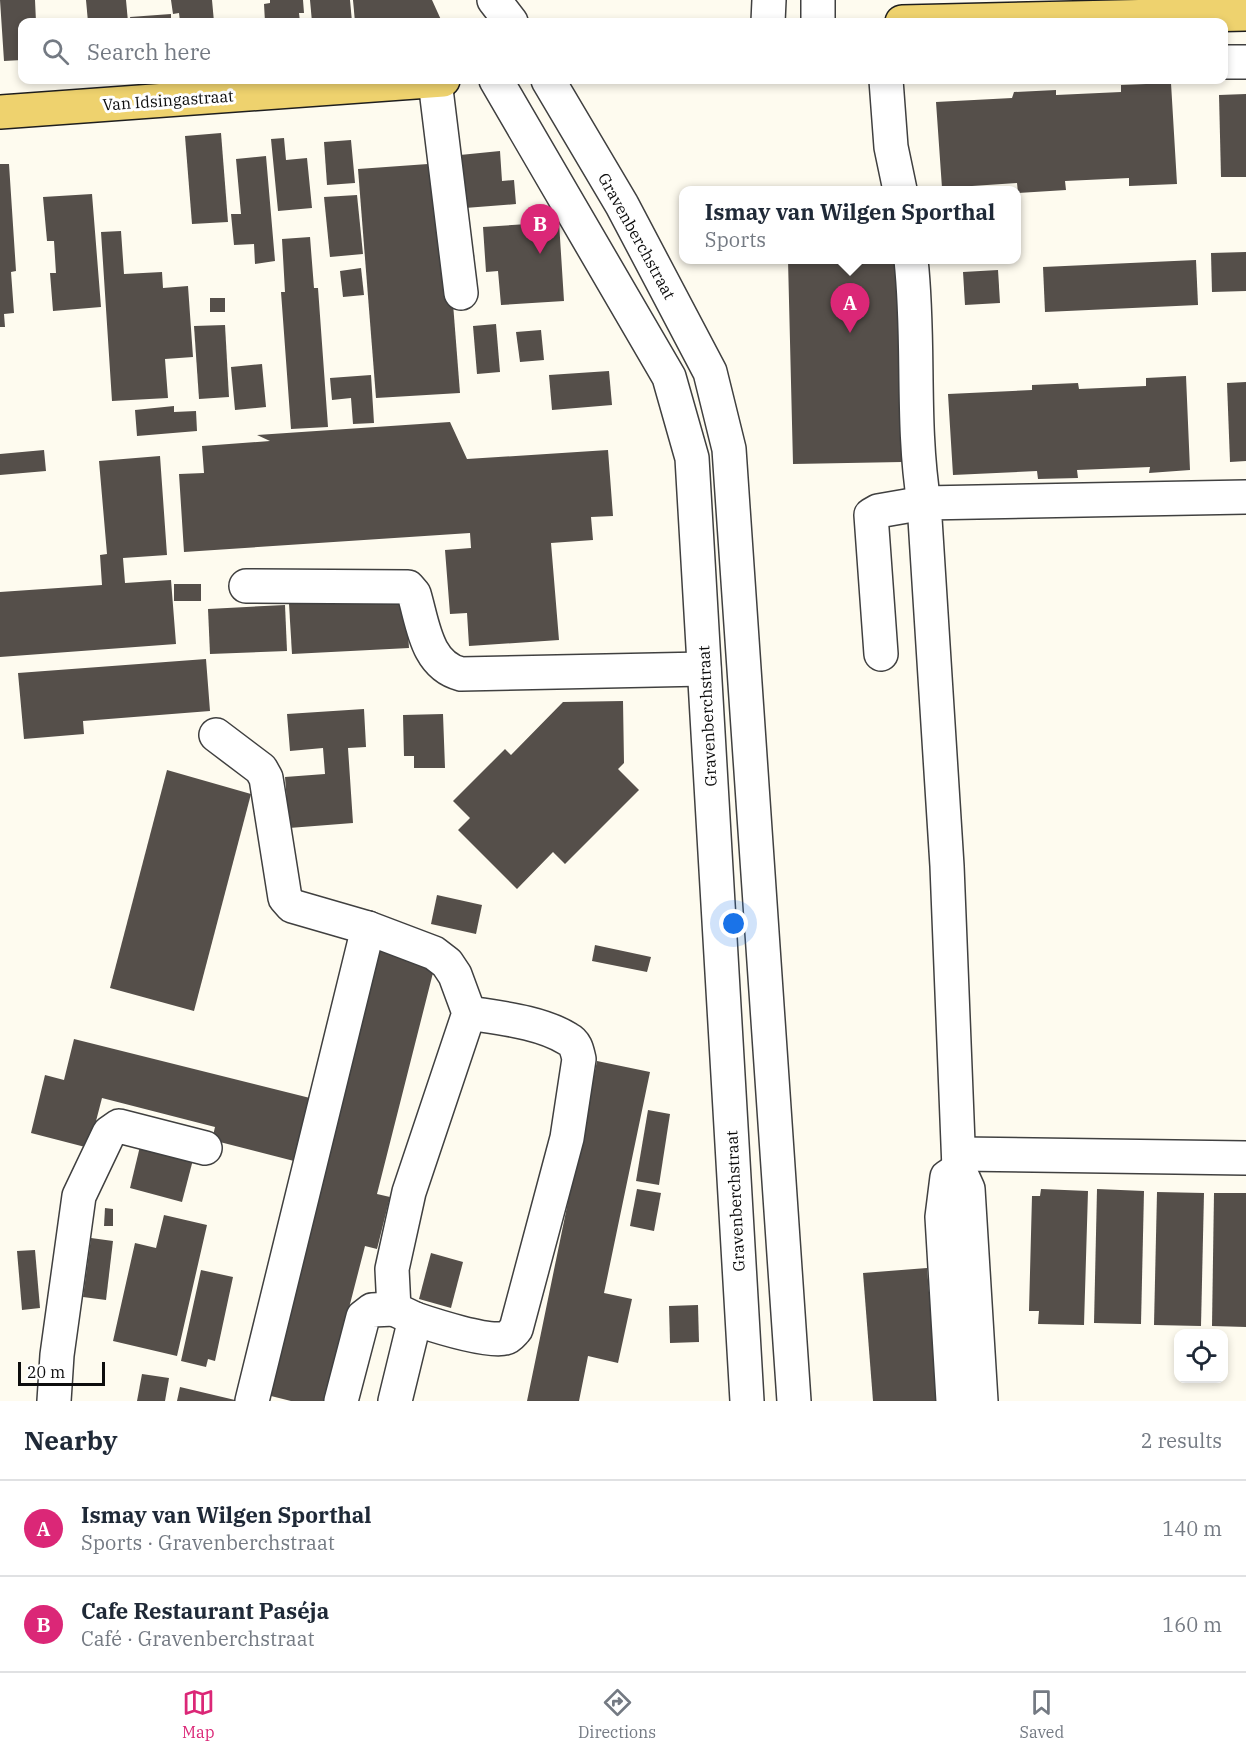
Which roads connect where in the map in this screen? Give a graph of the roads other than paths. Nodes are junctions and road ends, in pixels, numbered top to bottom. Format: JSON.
{"nodes":[{"id":1,"x":479,"y":0,"type":"edge"},
{"id":2,"x":494,"y":0,"type":"edge"},
{"id":3,"x":769,"y":0,"type":"edge"},
{"id":4,"x":818,"y":0,"type":"edge"},
{"id":5,"x":1207,"y":8,"type":"edge"},
{"id":6,"x":1246,"y":14,"type":"edge"},
{"id":7,"x":482,"y":18,"type":"edge"},
{"id":8,"x":508,"y":18,"type":"edge"},
{"id":9,"x":768,"y":18,"type":"edge"},
{"id":10,"x":818,"y":18,"type":"edge"},
{"id":11,"x":989,"y":18,"type":"edge"},
{"id":12,"x":1228,"y":62,"type":"edge"},
{"id":13,"x":1246,"y":62,"type":"edge"},
{"id":14,"x":384,"y":84,"type":"edge"},
{"id":15,"x":439,"y":84,"type":"edge"},
{"id":16,"x":498,"y":84,"type":"edge"},
{"id":17,"x":550,"y":84,"type":"edge"},
{"id":18,"x":886,"y":84,"type":"edge"},
{"id":19,"x":0,"y":112,"type":"edge"},
{"id":20,"x":899,"y":186,"type":"edge"},
{"id":21,"x":911,"y":264,"type":"edge"},
{"id":22,"x":461,"y":293,"type":"dead end"},
{"id":23,"x":1246,"y":497,"type":"edge"},
{"id":24,"x":924,"y":503,"type":"junction"},
{"id":25,"x":246,"y":586,"type":"dead end"},
{"id":26,"x":881,"y":654,"type":"dead end"},
{"id":27,"x":704,"y":669,"type":"junction"},
{"id":28,"x":216,"y":735,"type":"dead end"},
{"id":29,"x":368,"y":928,"type":"junction"},
{"id":30,"x":469,"y":1013,"type":"junction"},
{"id":31,"x":205,"y":1148,"type":"dead end"},
{"id":32,"x":1246,"y":1158,"type":"edge"},
{"id":33,"x":959,"y":1161,"type":"junction"},
{"id":34,"x":405,"y":1314,"type":"junction"},
{"id":35,"x":54,"y":1401,"type":"edge"},
{"id":36,"x":252,"y":1401,"type":"edge"},
{"id":37,"x":341,"y":1401,"type":"edge"},
{"id":38,"x":395,"y":1401,"type":"edge"},
{"id":39,"x":747,"y":1401,"type":"edge"},
{"id":40,"x":794,"y":1401,"type":"edge"},
{"id":41,"x":953,"y":1401,"type":"edge"},
{"id":42,"x":981,"y":1401,"type":"edge"}],
"edges":[{"from":1,"to":7,"type":"street"},
{"from":2,"to":8,"type":"street"},
{"from":3,"to":9,"type":"street"},
{"from":4,"to":10,"type":"street"},
{"from":5,"to":6,"type":"main road"},
{"from":5,"to":11,"type":"main road"},
{"from":12,"to":13,"type":"street"},
{"from":14,"to":19,"type":"main road","name":"Van Idsingastraat"},
{"from":15,"to":22,"type":"street"},
{"from":16,"to":27,"type":"street","name":"Gravenberchstraat"},
{"from":17,"to":40,"type":"street","name":"Gravenberchstraat"},
{"from":18,"to":20,"type":"street"},
{"from":21,"to":24,"type":"street"},
{"from":23,"to":24,"type":"street"},
{"from":24,"to":26,"type":"street"},
{"from":24,"to":33,"type":"street"},
{"from":25,"to":27,"type":"street"},
{"from":27,"to":39,"type":"street","name":"Gravenberchstraat"},
{"from":28,"to":29,"type":"street"},
{"from":29,"to":30,"type":"street"},
{"from":29,"to":36,"type":"street"},
{"from":30,"to":34,"type":"street"},
{"from":30,"to":34,"type":"street"},
{"from":31,"to":35,"type":"street"},
{"from":32,"to":33,"type":"street"},
{"from":33,"to":41,"type":"street"},
{"from":33,"to":42,"type":"street"},
{"from":34,"to":37,"type":"street"},
{"from":34,"to":38,"type":"street"}]}
